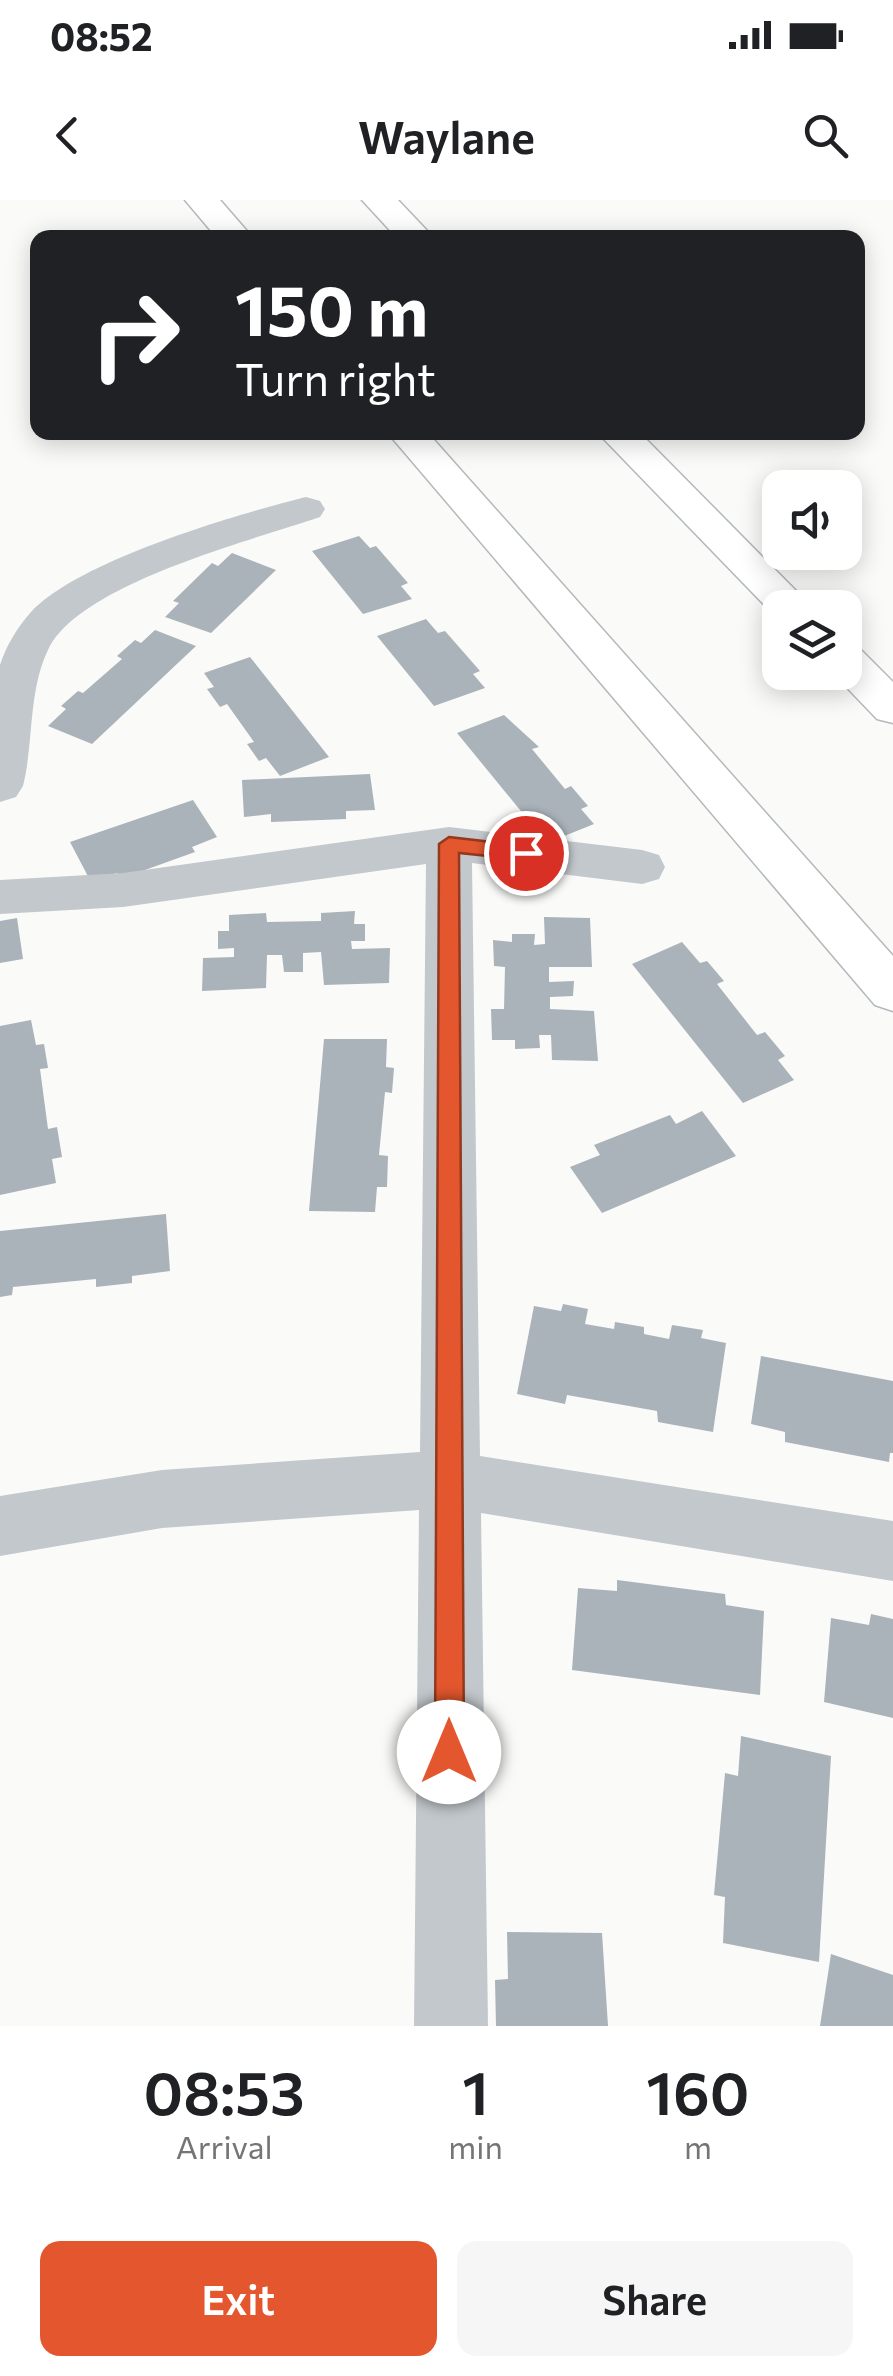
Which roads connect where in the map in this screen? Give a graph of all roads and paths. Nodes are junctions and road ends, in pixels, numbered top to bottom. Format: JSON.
{"nodes":[{"id":1,"x":202,"y":200,"type":"edge"},
{"id":2,"x":379,"y":200,"type":"edge"},
{"id":3,"x":229,"y":230,"type":"edge"},
{"id":4,"x":409,"y":230,"type":"edge"},
{"id":5,"x":413,"y":440,"type":"edge"},
{"id":6,"x":624,"y":440,"type":"edge"},
{"id":7,"x":306,"y":510,"type":"dead end"},
{"id":8,"x":774,"y":590,"type":"edge"},
{"id":9,"x":862,"y":677,"type":"edge"},
{"id":10,"x":893,"y":708,"type":"edge"},
{"id":11,"x":0,"y":786,"type":"edge"},
{"id":12,"x":449,"y":844,"type":"junction"},
{"id":13,"x":642,"y":866,"type":"dead end"},
{"id":14,"x":0,"y":897,"type":"edge"},
{"id":15,"x":893,"y":991,"type":"edge"},
{"id":16,"x":448,"y":1479,"type":"junction"},
{"id":17,"x":0,"y":1526,"type":"edge"},
{"id":18,"x":893,"y":1552,"type":"edge"},
{"id":19,"x":451,"y":2026,"type":"edge"}],
"edges":[{"from":1,"to":3,"type":"highway"},
{"from":2,"to":4,"type":"highway"},
{"from":5,"to":15,"type":"highway"},
{"from":6,"to":8,"type":"highway"},
{"from":7,"to":11,"type":"street"},
{"from":9,"to":10,"type":"highway"},
{"from":12,"to":13,"type":"street"},
{"from":12,"to":14,"type":"street"},
{"from":12,"to":16,"type":"street"},
{"from":16,"to":17,"type":"street"},
{"from":16,"to":18,"type":"street"},
{"from":16,"to":19,"type":"street"}]}
